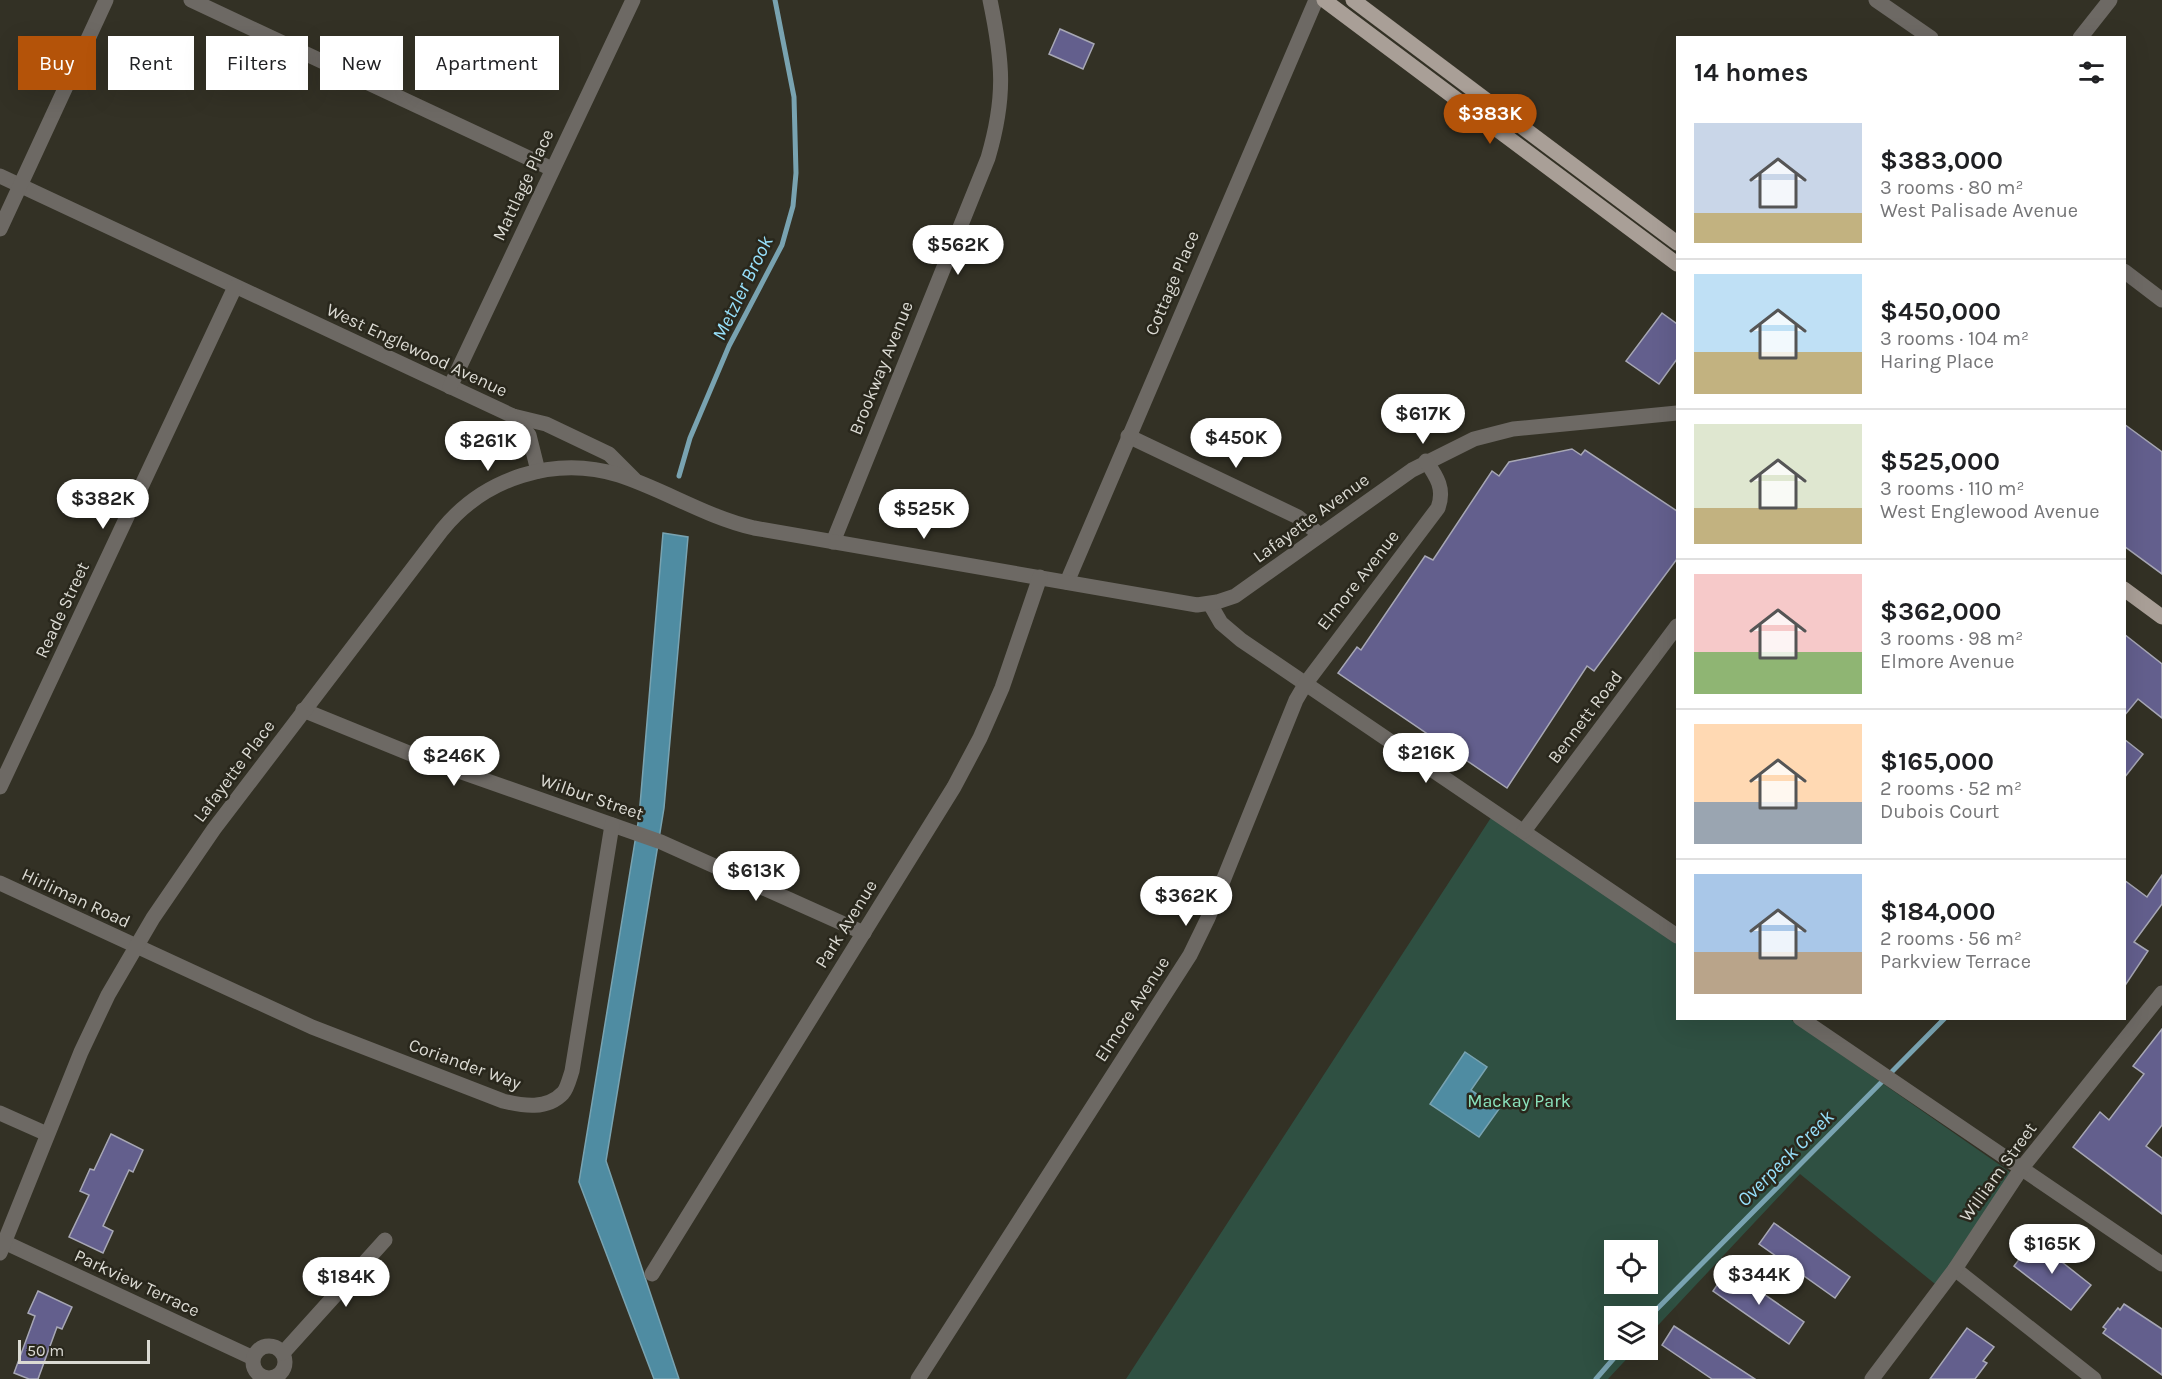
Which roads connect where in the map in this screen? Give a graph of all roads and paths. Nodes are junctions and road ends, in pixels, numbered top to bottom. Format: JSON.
{"nodes":[{"id":1,"x":106,"y":0,"type":"edge"},
{"id":2,"x":191,"y":0,"type":"edge"},
{"id":3,"x":633,"y":0,"type":"edge"},
{"id":4,"x":990,"y":0,"type":"edge"},
{"id":5,"x":1316,"y":0,"type":"edge"},
{"id":6,"x":1323,"y":0,"type":"edge"},
{"id":7,"x":1353,"y":0,"type":"edge"},
{"id":8,"x":1876,"y":0,"type":"edge"},
{"id":9,"x":2110,"y":0,"type":"edge"},
{"id":10,"x":1928,"y":36,"type":"edge"},
{"id":11,"x":2082,"y":36,"type":"edge"},
{"id":12,"x":552,"y":169,"type":"junction"},
{"id":13,"x":1582,"y":172,"type":"junction"},
{"id":14,"x":0,"y":176,"type":"edge"},
{"id":15,"x":20,"y":185,"type":"junction"},
{"id":16,"x":1571,"y":185,"type":"junction"},
{"id":17,"x":0,"y":229,"type":"edge"},
{"id":18,"x":1676,"y":242,"type":"edge"},
{"id":19,"x":1676,"y":263,"type":"edge"},
{"id":20,"x":2126,"y":273,"type":"edge"},
{"id":21,"x":236,"y":287,"type":"junction"},
{"id":22,"x":2162,"y":300,"type":"edge"},
{"id":23,"x":450,"y":387,"type":"junction"},
{"id":24,"x":1676,"y":412,"type":"edge"},
{"id":25,"x":513,"y":416,"type":"junction"},
{"id":26,"x":1128,"y":436,"type":"junction"},
{"id":27,"x":1426,"y":462,"type":"junction"},
{"id":28,"x":538,"y":471,"type":"junction"},
{"id":29,"x":638,"y":483,"type":"junction"},
{"id":30,"x":1320,"y":535,"type":"junction"},
{"id":31,"x":833,"y":542,"type":"junction"},
{"id":32,"x":1040,"y":577,"type":"junction"},
{"id":33,"x":1067,"y":582,"type":"junction"},
{"id":34,"x":2126,"y":590,"type":"edge"},
{"id":35,"x":1210,"y":604,"type":"junction"},
{"id":36,"x":2162,"y":617,"type":"edge"},
{"id":37,"x":1676,"y":627,"type":"edge"},
{"id":38,"x":1306,"y":683,"type":"junction"},
{"id":39,"x":303,"y":710,"type":"junction"},
{"id":40,"x":0,"y":787,"type":"edge"},
{"id":41,"x":615,"y":826,"type":"junction"},
{"id":42,"x":1524,"y":831,"type":"junction"},
{"id":43,"x":0,"y":883,"type":"edge"},
{"id":44,"x":864,"y":933,"type":"junction"},
{"id":45,"x":1676,"y":935,"type":"edge"},
{"id":46,"x":135,"y":947,"type":"junction"},
{"id":47,"x":2162,"y":993,"type":"edge"},
{"id":48,"x":1803,"y":1020,"type":"edge"},
{"id":49,"x":0,"y":1113,"type":"edge"},
{"id":50,"x":47,"y":1134,"type":"junction"},
{"id":51,"x":2021,"y":1169,"type":"junction"},
{"id":52,"x":385,"y":1240,"type":"dead end"},
{"id":53,"x":2,"y":1247,"type":"edge"},
{"id":54,"x":2162,"y":1264,"type":"edge"},
{"id":55,"x":1955,"y":1269,"type":"junction"},
{"id":56,"x":652,"y":1274,"type":"dead end"},
{"id":57,"x":283,"y":1353,"type":"junction"},
{"id":58,"x":253,"y":1358,"type":"junction"},
{"id":59,"x":918,"y":1379,"type":"edge"},
{"id":60,"x":1872,"y":1379,"type":"edge"},
{"id":61,"x":2094,"y":1379,"type":"edge"}],
"edges":[{"from":1,"to":15,"type":"street"},
{"from":2,"to":12,"type":"street"},
{"from":3,"to":12,"type":"street","name":"Mattlage Place"},
{"from":4,"to":31,"type":"street","name":"Brookway Avenue"},
{"from":5,"to":26,"type":"street","name":"Cottage Place"},
{"from":6,"to":16,"type":"main road"},
{"from":7,"to":13,"type":"main road"},
{"from":8,"to":10,"type":"street"},
{"from":9,"to":11,"type":"street"},
{"from":12,"to":23,"type":"street","name":"Mattlage Place"},
{"from":13,"to":16,"type":"main road"},
{"from":13,"to":18,"type":"main road"},
{"from":14,"to":15,"type":"street","name":"West Englewood Avenue"},
{"from":15,"to":17,"type":"street"},
{"from":15,"to":21,"type":"street","name":"West Englewood Avenue"},
{"from":16,"to":19,"type":"main road"},
{"from":20,"to":22,"type":"street"},
{"from":21,"to":23,"type":"street","name":"West Englewood Avenue"},
{"from":21,"to":40,"type":"street","name":"Reade Street"},
{"from":23,"to":25,"type":"street","name":"West Englewood Avenue"},
{"from":24,"to":27,"type":"street","name":"Lafayette Avenue"},
{"from":25,"to":28,"type":"street"},
{"from":25,"to":29,"type":"street","name":"West Englewood Avenue"},
{"from":26,"to":30,"type":"street"},
{"from":26,"to":33,"type":"street","name":"Cottage Place"},
{"from":27,"to":30,"type":"street","name":"Lafayette Avenue"},
{"from":27,"to":38,"type":"street","name":"Elmore Avenue"},
{"from":28,"to":29,"type":"street","name":"Lafayette Place"},
{"from":28,"to":39,"type":"street","name":"Lafayette Place"},
{"from":29,"to":31,"type":"street","name":"West Englewood Avenue"},
{"from":30,"to":35,"type":"street","name":"Lafayette Avenue"},
{"from":31,"to":32,"type":"street","name":"West Englewood Avenue"},
{"from":32,"to":33,"type":"street","name":"West Englewood Avenue"},
{"from":32,"to":44,"type":"street","name":"Park Avenue"},
{"from":33,"to":35,"type":"street","name":"West Englewood Avenue"},
{"from":34,"to":36,"type":"main road"},
{"from":35,"to":38,"type":"street"},
{"from":37,"to":42,"type":"street","name":"Bennett Road"},
{"from":38,"to":42,"type":"street"},
{"from":38,"to":59,"type":"street","name":"Elmore Avenue"},
{"from":39,"to":41,"type":"street","name":"Wilbur Street"},
{"from":39,"to":46,"type":"street","name":"Lafayette Place"},
{"from":41,"to":44,"type":"street","name":"Wilbur Street"},
{"from":41,"to":46,"type":"street","name":"Coriander Way"},
{"from":42,"to":45,"type":"street"},
{"from":43,"to":46,"type":"street","name":"Hirliman Road"},
{"from":44,"to":56,"type":"street","name":"Park Avenue"},
{"from":46,"to":50,"type":"street","name":"Lafayette Place"},
{"from":47,"to":51,"type":"street","name":"William Street"},
{"from":48,"to":51,"type":"street"},
{"from":49,"to":50,"type":"street"},
{"from":50,"to":53,"type":"street","name":"Lafayette Place"},
{"from":51,"to":54,"type":"street"},
{"from":51,"to":55,"type":"street","name":"William Street"},
{"from":52,"to":57,"type":"street","name":"Parkview Terrace"},
{"from":53,"to":58,"type":"street","name":"Parkview Terrace"},
{"from":55,"to":60,"type":"street","name":"William Street"},
{"from":55,"to":61,"type":"street"},
{"from":57,"to":58,"type":"street"},
{"from":57,"to":58,"type":"street","name":"Parkview Terrace"}]}
